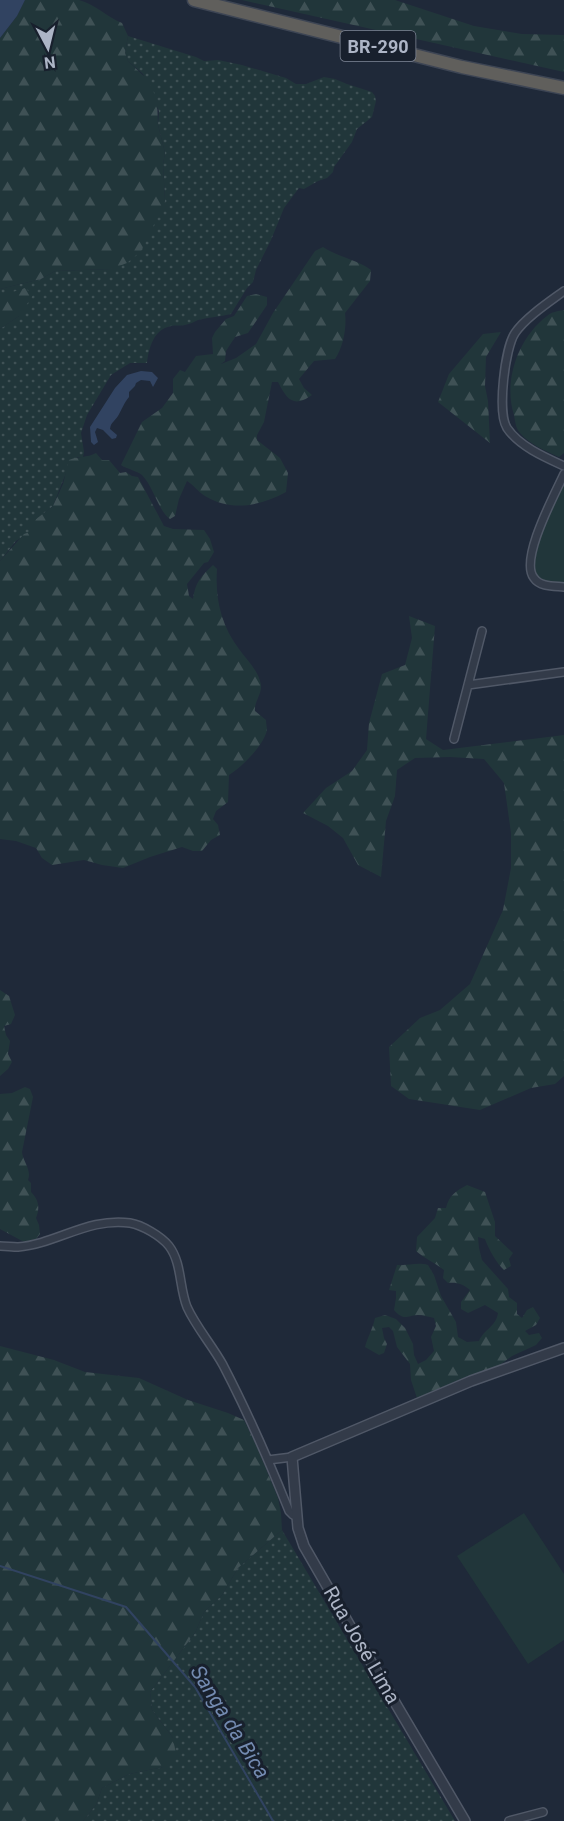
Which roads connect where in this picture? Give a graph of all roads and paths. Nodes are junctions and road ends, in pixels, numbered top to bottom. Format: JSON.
{"nodes":[{"id":1,"x":194,"y":0,"type":"edge"},
{"id":2,"x":564,"y":88,"type":"edge"},
{"id":3,"x":564,"y":291,"type":"edge"},
{"id":4,"x":564,"y":465,"type":"edge"},
{"id":5,"x":564,"y":474,"type":"edge"},
{"id":6,"x":564,"y":587,"type":"edge"},
{"id":7,"x":482,"y":631,"type":"dead end"},
{"id":8,"x":564,"y":672,"type":"edge"},
{"id":9,"x":468,"y":685,"type":"junction"},
{"id":10,"x":454,"y":739,"type":"dead end"},
{"id":11,"x":0,"y":1246,"type":"edge"},
{"id":12,"x":564,"y":1348,"type":"edge"},
{"id":13,"x":292,"y":1457,"type":"junction"},
{"id":14,"x":268,"y":1460,"type":"junction"},
{"id":15,"x":297,"y":1516,"type":"junction"},
{"id":16,"x":543,"y":1812,"type":"dead end"},
{"id":17,"x":465,"y":1821,"type":"edge"},
{"id":18,"x":509,"y":1821,"type":"edge"}],
"edges":[{"from":1,"to":2,"type":"highway","number":"BR-290"},
{"from":3,"to":4,"type":"street"},
{"from":5,"to":6,"type":"street"},
{"from":7,"to":9,"type":"street"},
{"from":8,"to":9,"type":"street"},
{"from":9,"to":10,"type":"street"},
{"from":11,"to":14,"type":"street"},
{"from":12,"to":13,"type":"street"},
{"from":13,"to":14,"type":"street"},
{"from":13,"to":15,"type":"street","name":"Rua José Lima"},
{"from":14,"to":15,"type":"street"},
{"from":15,"to":17,"type":"street","name":"Rua José Lima"},
{"from":16,"to":18,"type":"street"}]}
